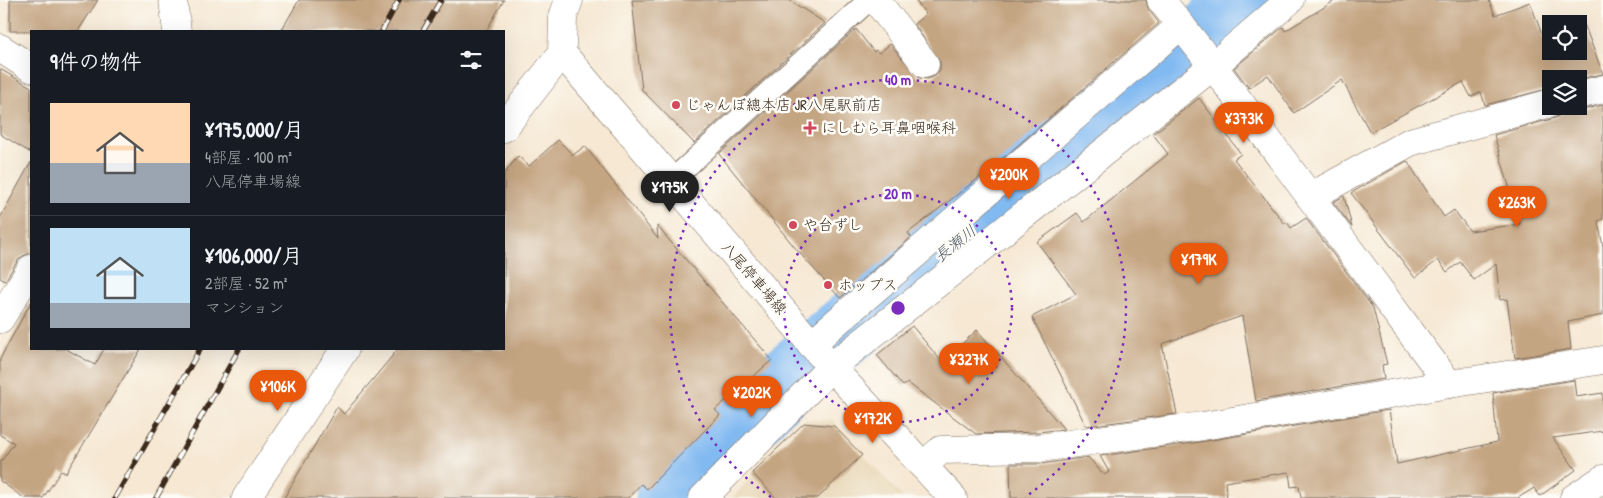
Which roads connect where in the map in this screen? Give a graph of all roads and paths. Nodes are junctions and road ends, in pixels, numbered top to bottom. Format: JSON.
{"nodes":[{"id":1,"x":173,"y":0,"type":"edge"},
{"id":2,"x":569,"y":0,"type":"edge"},
{"id":3,"x":869,"y":0,"type":"edge"},
{"id":4,"x":876,"y":0,"type":"edge"},
{"id":5,"x":1161,"y":0,"type":"edge"},
{"id":6,"x":1290,"y":0,"type":"edge"},
{"id":7,"x":177,"y":30,"type":"edge"},
{"id":8,"x":1197,"y":46,"type":"junction"},
{"id":9,"x":0,"y":48,"type":"edge"},
{"id":10,"x":562,"y":53,"type":"junction"},
{"id":11,"x":925,"y":64,"type":"dead end"},
{"id":12,"x":30,"y":67,"type":"edge"},
{"id":13,"x":1603,"y":88,"type":"edge"},
{"id":14,"x":1587,"y":93,"type":"edge"},
{"id":15,"x":1542,"y":105,"type":"edge"},
{"id":16,"x":505,"y":127,"type":"edge"},
{"id":17,"x":671,"y":181,"type":"junction"},
{"id":18,"x":1310,"y":197,"type":"junction"},
{"id":19,"x":30,"y":270,"type":"edge"},
{"id":20,"x":2,"y":310,"type":"edge"},
{"id":21,"x":344,"y":350,"type":"edge"},
{"id":22,"x":822,"y":357,"type":"junction"},
{"id":23,"x":1603,"y":360,"type":"edge"},
{"id":24,"x":1449,"y":384,"type":"junction"},
{"id":25,"x":923,"y":466,"type":"junction"},
{"id":26,"x":1603,"y":478,"type":"edge"},
{"id":27,"x":246,"y":498,"type":"edge"},
{"id":28,"x":703,"y":498,"type":"edge"},
{"id":29,"x":953,"y":498,"type":"edge"},
{"id":30,"x":1574,"y":498,"type":"edge"}],
"edges":[{"from":1,"to":7,"type":"street"},
{"from":2,"to":10,"type":"street"},
{"from":3,"to":17,"type":"lane"},
{"from":4,"to":11,"type":"street"},
{"from":5,"to":8,"type":"street"},
{"from":6,"to":8,"type":"street"},
{"from":8,"to":18,"type":"street"},
{"from":8,"to":22,"type":"street"},
{"from":8,"to":22,"type":"street"},
{"from":9,"to":12,"type":"street"},
{"from":10,"to":16,"type":"street"},
{"from":10,"to":17,"type":"street","name":"八尾停車場線"},
{"from":13,"to":14,"type":"street"},
{"from":15,"to":18,"type":"street"},
{"from":17,"to":22,"type":"street","name":"八尾停車場線"},
{"from":18,"to":24,"type":"street"},
{"from":19,"to":20,"type":"street"},
{"from":21,"to":27,"type":"street"},
{"from":22,"to":25,"type":"street","name":"八尾停車場線"},
{"from":22,"to":28,"type":"street"},
{"from":23,"to":24,"type":"street"},
{"from":24,"to":25,"type":"street"},
{"from":25,"to":29,"type":"street","name":"八尾停車場線"},
{"from":26,"to":30,"type":"street"}]}
